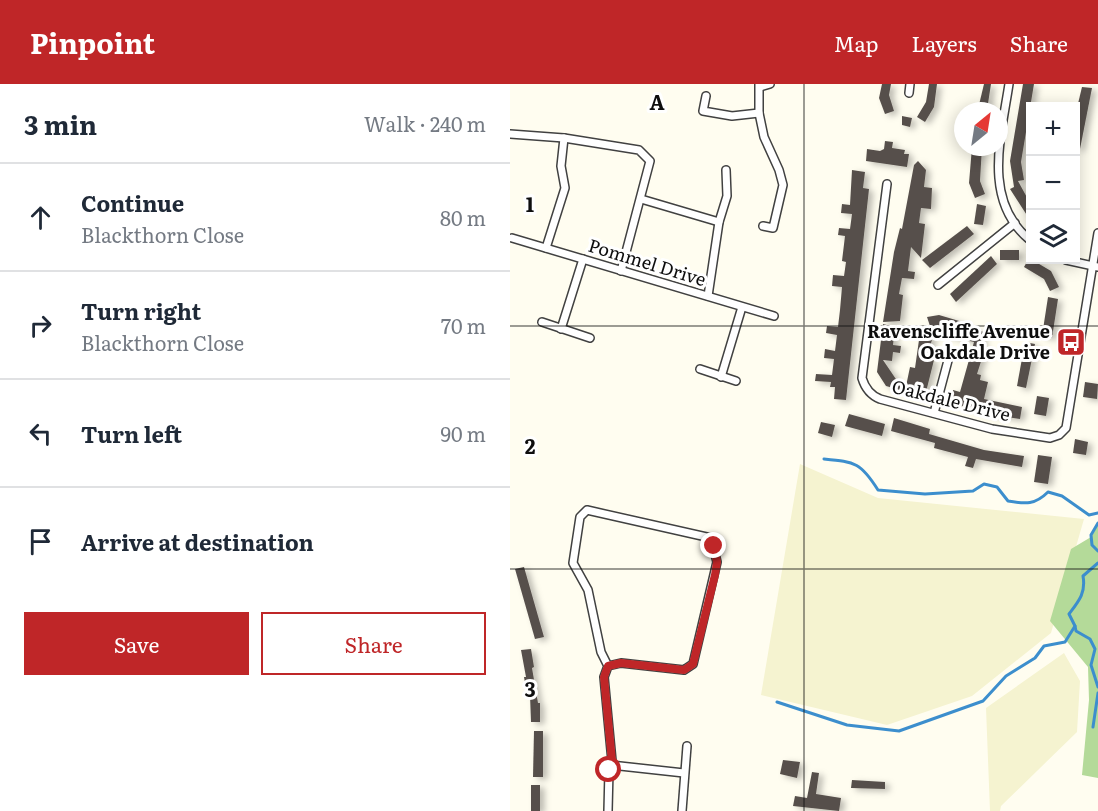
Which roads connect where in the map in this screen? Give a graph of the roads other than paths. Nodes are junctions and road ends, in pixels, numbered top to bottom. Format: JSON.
{"nodes":[{"id":1,"x":770,"y":84,"type":"edge"},
{"id":2,"x":910,"y":84,"type":"edge"},
{"id":3,"x":1009,"y":84,"type":"edge"},
{"id":4,"x":759,"y":85,"type":"edge"},
{"id":5,"x":909,"y":93,"type":"dead end"},
{"id":6,"x":706,"y":96,"type":"dead end"},
{"id":7,"x":759,"y":113,"type":"junction"},
{"id":8,"x":510,"y":134,"type":"edge"},
{"id":9,"x":564,"y":138,"type":"junction"},
{"id":10,"x":726,"y":170,"type":"dead end"},
{"id":11,"x":887,"y":184,"type":"dead end"},
{"id":12,"x":641,"y":199,"type":"junction"},
{"id":13,"x":719,"y":222,"type":"junction"},
{"id":14,"x":1015,"y":223,"type":"junction"},
{"id":15,"x":763,"y":226,"type":"dead end"},
{"id":16,"x":1098,"y":233,"type":"edge"},
{"id":17,"x":1026,"y":235,"type":"edge"},
{"id":18,"x":512,"y":238,"type":"dead end"},
{"id":19,"x":546,"y":248,"type":"junction"},
{"id":20,"x":583,"y":259,"type":"junction"},
{"id":21,"x":1080,"y":263,"type":"edge"},
{"id":22,"x":1095,"y":267,"type":"edge"},
{"id":23,"x":621,"y":271,"type":"junction"},
{"id":24,"x":938,"y":285,"type":"dead end"},
{"id":25,"x":708,"y":296,"type":"junction"},
{"id":26,"x":742,"y":307,"type":"junction"},
{"id":27,"x":774,"y":316,"type":"dead end"},
{"id":28,"x":542,"y":322,"type":"dead end"},
{"id":29,"x":561,"y":329,"type":"junction"},
{"id":30,"x":590,"y":338,"type":"dead end"},
{"id":31,"x":950,"y":353,"type":"dead end"},
{"id":32,"x":700,"y":369,"type":"dead end"},
{"id":33,"x":721,"y":377,"type":"junction"},
{"id":34,"x":736,"y":381,"type":"dead end"},
{"id":35,"x":934,"y":413,"type":"junction"},
{"id":36,"x":608,"y":666,"type":"junction"},
{"id":37,"x":687,"y":746,"type":"dead end"},
{"id":38,"x":611,"y":765,"type":"junction"},
{"id":39,"x":684,"y":773,"type":"junction"},
{"id":40,"x":608,"y":811,"type":"edge"},
{"id":41,"x":682,"y":811,"type":"edge"}],
"edges":[{"from":1,"to":4,"type":"street"},
{"from":2,"to":5,"type":"street"},
{"from":3,"to":14,"type":"street"},
{"from":4,"to":7,"type":"street"},
{"from":6,"to":7,"type":"street"},
{"from":7,"to":15,"type":"street"},
{"from":8,"to":9,"type":"street"},
{"from":9,"to":12,"type":"street"},
{"from":9,"to":19,"type":"street"},
{"from":10,"to":13,"type":"street"},
{"from":11,"to":35,"type":"street","name":"Oakdale Drive"},
{"from":12,"to":13,"type":"street"},
{"from":12,"to":23,"type":"street"},
{"from":13,"to":25,"type":"street"},
{"from":14,"to":17,"type":"street"},
{"from":14,"to":24,"type":"street"},
{"from":16,"to":22,"type":"street"},
{"from":18,"to":19,"type":"street","name":"Pommel Drive"},
{"from":19,"to":20,"type":"street","name":"Pommel Drive"},
{"from":20,"to":23,"type":"street","name":"Pommel Drive"},
{"from":20,"to":29,"type":"street"},
{"from":21,"to":22,"type":"street"},
{"from":22,"to":35,"type":"street","name":"Oakdale Drive"},
{"from":23,"to":25,"type":"street","name":"Pommel Drive"},
{"from":25,"to":26,"type":"street","name":"Pommel Drive"},
{"from":26,"to":27,"type":"street","name":"Pommel Drive"},
{"from":26,"to":33,"type":"street"},
{"from":28,"to":29,"type":"street"},
{"from":29,"to":30,"type":"street"},
{"from":31,"to":35,"type":"street"},
{"from":32,"to":33,"type":"street"},
{"from":33,"to":34,"type":"street"},
{"from":36,"to":36,"type":"street"},
{"from":36,"to":38,"type":"street"},
{"from":37,"to":39,"type":"street"},
{"from":38,"to":39,"type":"street"},
{"from":38,"to":40,"type":"street"},
{"from":39,"to":41,"type":"street"}]}
